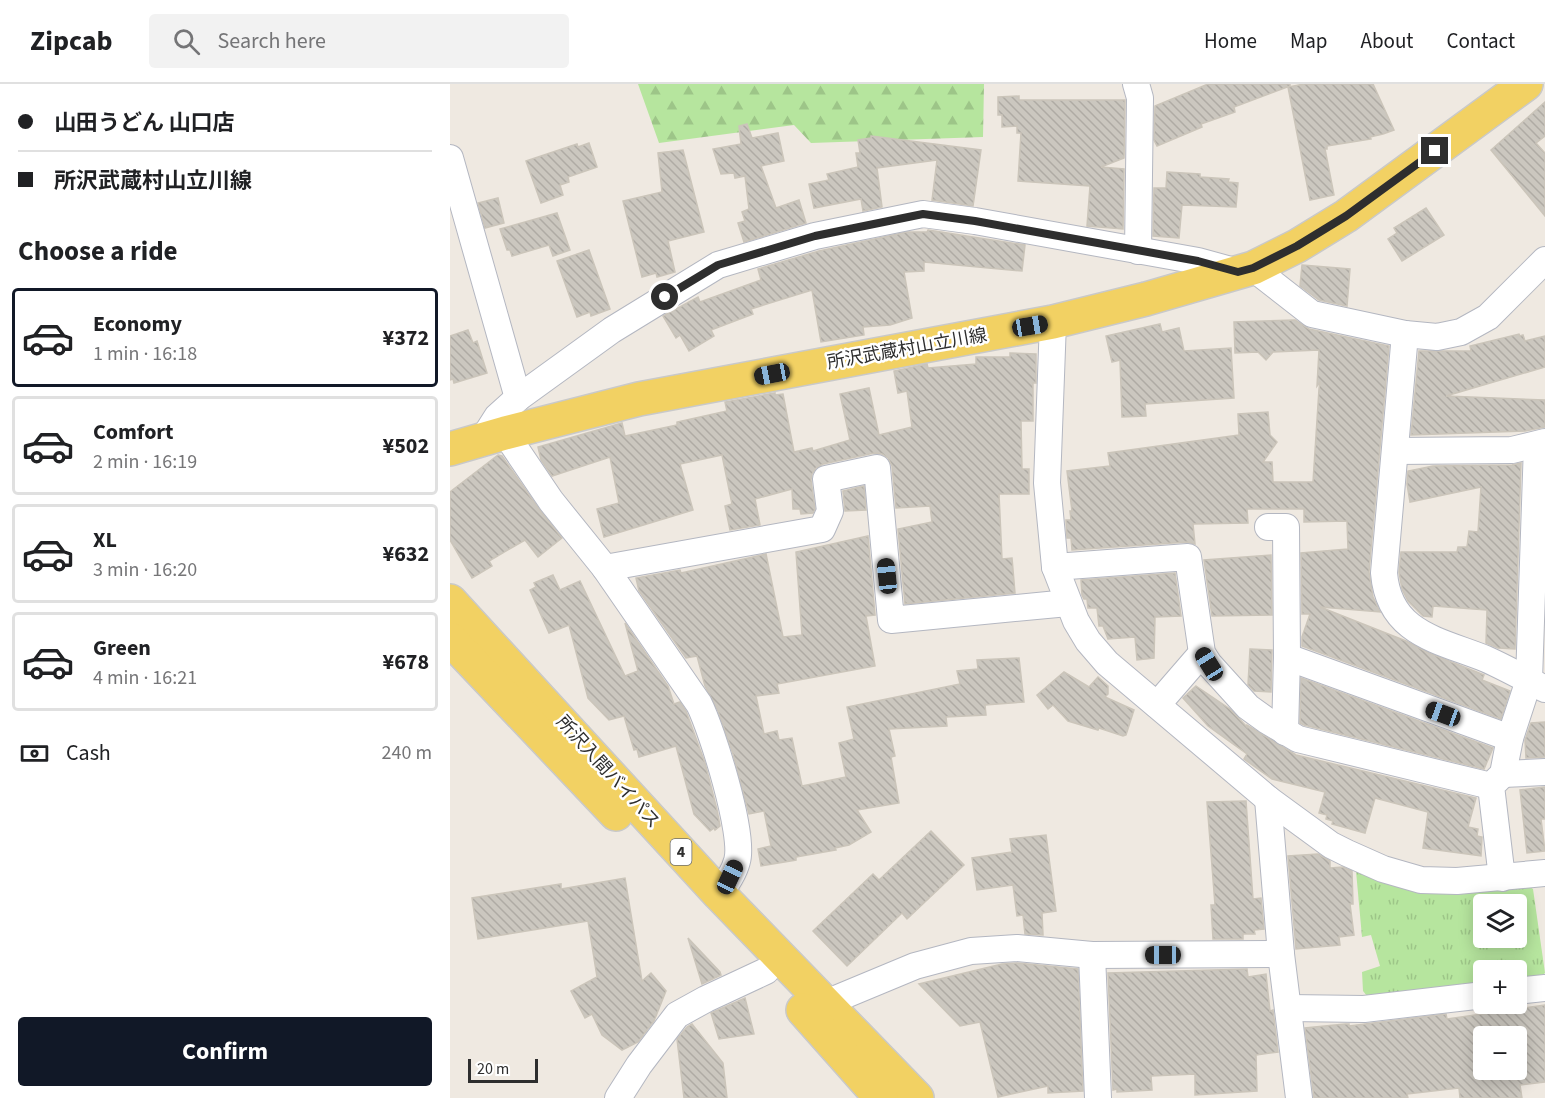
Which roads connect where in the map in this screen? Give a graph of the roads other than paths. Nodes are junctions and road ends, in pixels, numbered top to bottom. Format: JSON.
{"nodes":[{"id":1,"x":1136,"y":84,"type":"edge"},
{"id":2,"x":1526,"y":84,"type":"edge"},
{"id":3,"x":450,"y":158,"type":"edge"},
{"id":4,"x":1138,"y":251,"type":"junction"},
{"id":5,"x":1545,"y":260,"type":"edge"},
{"id":6,"x":1245,"y":270,"type":"junction"},
{"id":7,"x":1053,"y":322,"type":"junction"},
{"id":8,"x":1405,"y":334,"type":"junction"},
{"id":9,"x":518,"y":398,"type":"junction"},
{"id":10,"x":494,"y":436,"type":"junction"},
{"id":11,"x":1541,"y":443,"type":"edge"},
{"id":12,"x":450,"y":449,"type":"edge"},
{"id":13,"x":1395,"y":451,"type":"junction"},
{"id":14,"x":1268,"y":526,"type":"dead end"},
{"id":15,"x":1055,"y":567,"type":"junction"},
{"id":16,"x":605,"y":568,"type":"junction"},
{"id":17,"x":450,"y":601,"type":"edge"},
{"id":18,"x":1068,"y":603,"type":"junction"},
{"id":19,"x":450,"y":639,"type":"edge"},
{"id":20,"x":1202,"y":653,"type":"junction"},
{"id":21,"x":1287,"y":657,"type":"junction"},
{"id":22,"x":1537,"y":685,"type":"edge"},
{"id":23,"x":1157,"y":705,"type":"junction"},
{"id":24,"x":1285,"y":732,"type":"junction"},
{"id":25,"x":1510,"y":738,"type":"junction"},
{"id":26,"x":1545,"y":772,"type":"edge"},
{"id":27,"x":1497,"y":780,"type":"junction"},
{"id":28,"x":1268,"y":799,"type":"junction"},
{"id":29,"x":1545,"y":874,"type":"edge"},
{"id":30,"x":1502,"y":878,"type":"junction"},
{"id":31,"x":719,"y":894,"type":"junction"},
{"id":32,"x":1281,"y":954,"type":"junction"},
{"id":33,"x":1092,"y":956,"type":"junction"},
{"id":34,"x":766,"y":971,"type":"junction"},
{"id":35,"x":1545,"y":988,"type":"edge"},
{"id":36,"x":1527,"y":990,"type":"edge"},
{"id":37,"x":1473,"y":996,"type":"edge"},
{"id":38,"x":826,"y":1003,"type":"junction"},
{"id":39,"x":1288,"y":1008,"type":"junction"},
{"id":40,"x":618,"y":1098,"type":"edge"},
{"id":41,"x":881,"y":1098,"type":"edge"},
{"id":42,"x":917,"y":1098,"type":"edge"},
{"id":43,"x":1098,"y":1098,"type":"edge"},
{"id":44,"x":1299,"y":1098,"type":"edge"}],
"edges":[{"from":1,"to":4,"type":"street"},
{"from":2,"to":6,"type":"main road","name":"所沢武蔵村山立川線"},
{"from":3,"to":9,"type":"street"},
{"from":4,"to":6,"type":"street"},
{"from":4,"to":9,"type":"street"},
{"from":5,"to":8,"type":"street"},
{"from":6,"to":7,"type":"main road","name":"所沢武蔵村山立川線"},
{"from":6,"to":8,"type":"street"},
{"from":7,"to":10,"type":"main road","name":"所沢武蔵村山立川線"},
{"from":7,"to":15,"type":"street"},
{"from":8,"to":13,"type":"street"},
{"from":9,"to":10,"type":"street"},
{"from":10,"to":12,"type":"main road","name":"所沢武蔵村山立川線"},
{"from":10,"to":16,"type":"street"},
{"from":11,"to":13,"type":"street"},
{"from":11,"to":22,"type":"street"},
{"from":13,"to":22,"type":"street"},
{"from":14,"to":21,"type":"street"},
{"from":15,"to":18,"type":"street"},
{"from":15,"to":20,"type":"street"},
{"from":16,"to":18,"type":"street"},
{"from":16,"to":31,"type":"street"},
{"from":17,"to":31,"type":"main road","name":"所沢入間バイパス","number":"4"},
{"from":18,"to":23,"type":"street"},
{"from":19,"to":34,"type":"main road","name":"所沢入間バイパス","number":"4"},
{"from":20,"to":23,"type":"street"},
{"from":20,"to":24,"type":"street"},
{"from":21,"to":24,"type":"street"},
{"from":21,"to":25,"type":"street"},
{"from":22,"to":25,"type":"street"},
{"from":23,"to":28,"type":"street"},
{"from":24,"to":27,"type":"street"},
{"from":25,"to":27,"type":"street"},
{"from":26,"to":27,"type":"street"},
{"from":27,"to":30,"type":"street"},
{"from":28,"to":30,"type":"street"},
{"from":28,"to":32,"type":"street"},
{"from":29,"to":30,"type":"street"},
{"from":31,"to":38,"type":"main road","name":"所沢入間バイパス","number":"4"},
{"from":32,"to":33,"type":"street"},
{"from":32,"to":39,"type":"street"},
{"from":33,"to":38,"type":"street"},
{"from":33,"to":43,"type":"street"},
{"from":34,"to":40,"type":"street"},
{"from":34,"to":41,"type":"main road","name":"所沢入間バイパス","number":"4"},
{"from":35,"to":36,"type":"street"},
{"from":37,"to":39,"type":"street"},
{"from":38,"to":42,"type":"main road","name":"所沢入間バイパス","number":"4"},
{"from":39,"to":44,"type":"street"}]}
